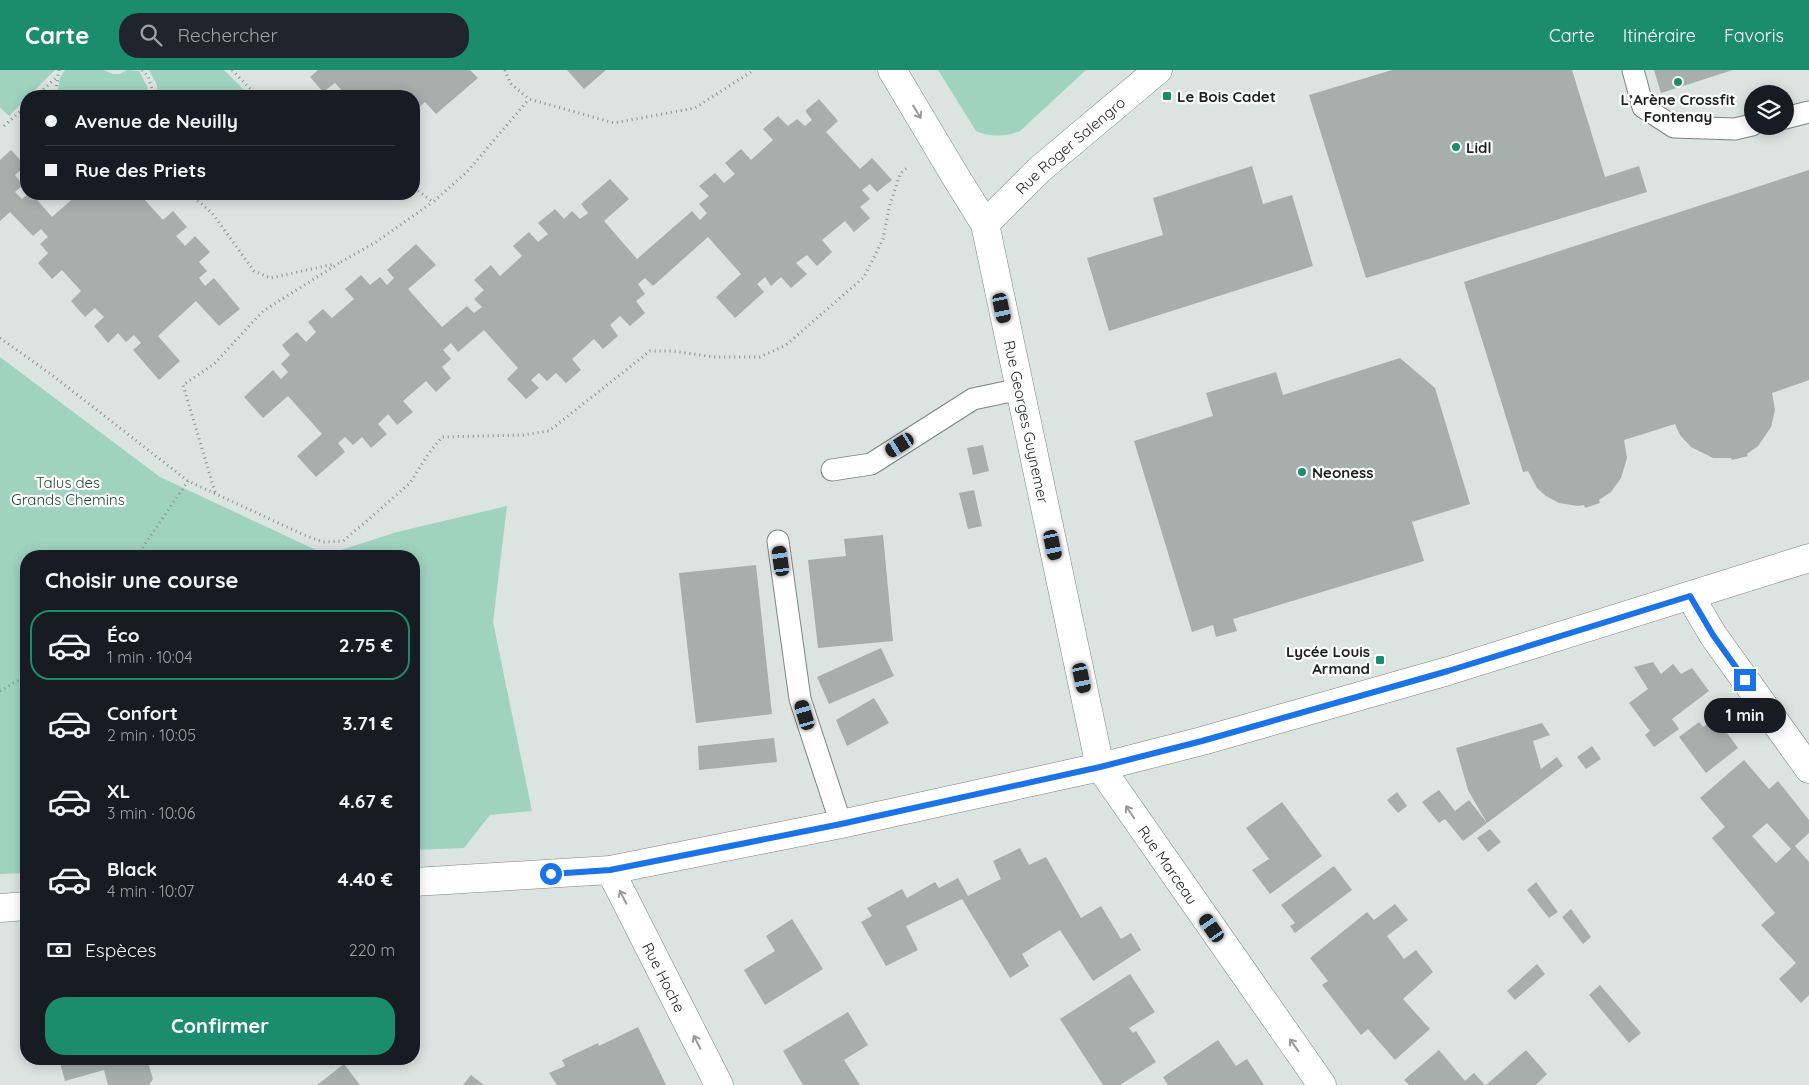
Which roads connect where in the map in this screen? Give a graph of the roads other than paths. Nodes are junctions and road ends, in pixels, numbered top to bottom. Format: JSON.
{"nodes":[{"id":1,"x":892,"y":70,"type":"edge"},
{"id":2,"x":1158,"y":70,"type":"edge"},
{"id":3,"x":1633,"y":70,"type":"edge"},
{"id":4,"x":1809,"y":112,"type":"edge"},
{"id":5,"x":1794,"y":116,"type":"edge"},
{"id":6,"x":1744,"y":127,"type":"edge"},
{"id":7,"x":985,"y":224,"type":"junction"},
{"id":8,"x":1020,"y":389,"type":"junction"},
{"id":9,"x":832,"y":470,"type":"dead end"},
{"id":10,"x":778,"y":541,"type":"dead end"},
{"id":11,"x":1809,"y":558,"type":"edge"},
{"id":12,"x":1690,"y":596,"type":"junction"},
{"id":13,"x":1100,"y":767,"type":"junction"},
{"id":14,"x":1809,"y":769,"type":"edge"},
{"id":15,"x":841,"y":824,"type":"junction"},
{"id":16,"x":610,"y":870,"type":"junction"},
{"id":17,"x":420,"y":882,"type":"edge"},
{"id":18,"x":20,"y":906,"type":"edge"},
{"id":19,"x":0,"y":908,"type":"edge"},
{"id":20,"x":719,"y":1085,"type":"edge"},
{"id":21,"x":1322,"y":1085,"type":"edge"}],
"edges":[{"from":1,"to":7,"type":"street","name":"Rue Georges Guynemer","one_way":true},
{"from":2,"to":7,"type":"street","name":"Rue Roger Salengro"},
{"from":3,"to":6,"type":"lane"},
{"from":4,"to":5,"type":"lane"},
{"from":7,"to":8,"type":"street","name":"Rue Georges Guynemer"},
{"from":8,"to":9,"type":"lane"},
{"from":8,"to":13,"type":"street","name":"Rue Georges Guynemer"},
{"from":10,"to":15,"type":"lane"},
{"from":11,"to":12,"type":"street"},
{"from":12,"to":13,"type":"street"},
{"from":12,"to":14,"type":"street"},
{"from":13,"to":15,"type":"street"},
{"from":21,"to":13,"type":"street","name":"Rue Marceau","one_way":true},
{"from":15,"to":16,"type":"street"},
{"from":16,"to":17,"type":"street"},
{"from":20,"to":16,"type":"street","name":"Rue Hoche","one_way":true},
{"from":18,"to":19,"type":"street"}]}
